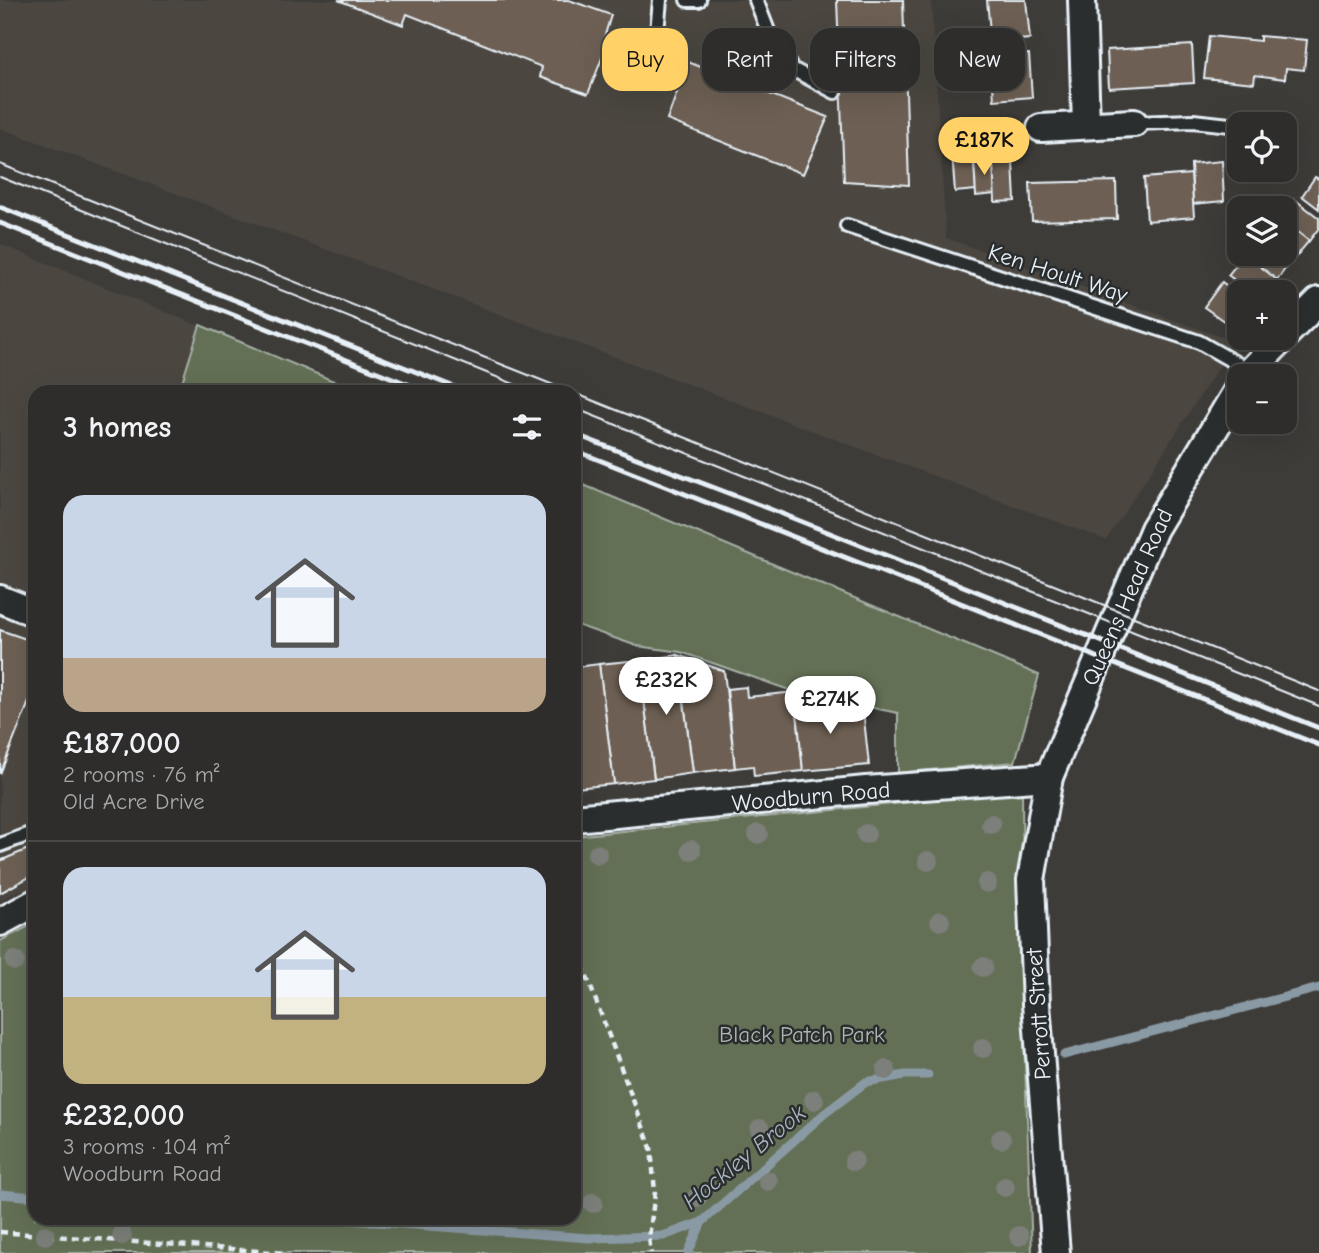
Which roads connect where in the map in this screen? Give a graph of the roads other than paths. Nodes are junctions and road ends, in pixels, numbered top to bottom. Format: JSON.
{"nodes":[{"id":1,"x":660,"y":0,"type":"edge"},
{"id":2,"x":687,"y":0,"type":"edge"},
{"id":3,"x":699,"y":0,"type":"edge"},
{"id":4,"x":756,"y":0,"type":"edge"},
{"id":5,"x":1082,"y":0,"type":"edge"},
{"id":6,"x":657,"y":28,"type":"edge"},
{"id":7,"x":835,"y":92,"type":"dead end"},
{"id":8,"x":1134,"y":123,"type":"joint"},
{"id":9,"x":1086,"y":125,"type":"junction"},
{"id":10,"x":1227,"y":125,"type":"edge"},
{"id":11,"x":1041,"y":128,"type":"dead end"},
{"id":12,"x":848,"y":226,"type":"dead end"},
{"id":13,"x":1319,"y":301,"type":"edge"},
{"id":14,"x":1297,"y":324,"type":"edge"},
{"id":15,"x":1272,"y":350,"type":"edge"},
{"id":16,"x":1227,"y":364,"type":"edge"},
{"id":17,"x":1258,"y":364,"type":"edge"},
{"id":18,"x":1227,"y":408,"type":"edge"},
{"id":19,"x":0,"y":599,"type":"edge"},
{"id":20,"x":28,"y":610,"type":"edge"},
{"id":21,"x":1049,"y":777,"type":"junction"},
{"id":22,"x":581,"y":817,"type":"edge"},
{"id":23,"x":28,"y":835,"type":"edge"},
{"id":24,"x":0,"y":845,"type":"edge"},
{"id":25,"x":28,"y":907,"type":"edge"},
{"id":26,"x":0,"y":922,"type":"edge"},
{"id":27,"x":1056,"y":1253,"type":"edge"}],
"edges":[{"from":1,"to":6,"type":"lane"},
{"from":2,"to":3,"type":"lane"},
{"from":4,"to":7,"type":"lane"},
{"from":5,"to":9,"type":"street"},
{"from":8,"to":9,"type":"street"},
{"from":8,"to":10,"type":"lane"},
{"from":9,"to":11,"type":"street"},
{"from":12,"to":16,"type":"lane","name":"Ken Hoult Way"},
{"from":13,"to":14,"type":"street","name":"Queens Head Road"},
{"from":15,"to":17,"type":"street","name":"Queens Head Road"},
{"from":18,"to":21,"type":"street","name":"Queens Head Road"},
{"from":19,"to":20,"type":"street"},
{"from":21,"to":22,"type":"street","name":"Woodburn Road"},
{"from":21,"to":27,"type":"street","name":"Perrott Street"},
{"from":23,"to":24,"type":"lane"},
{"from":25,"to":26,"type":"street"}]}
